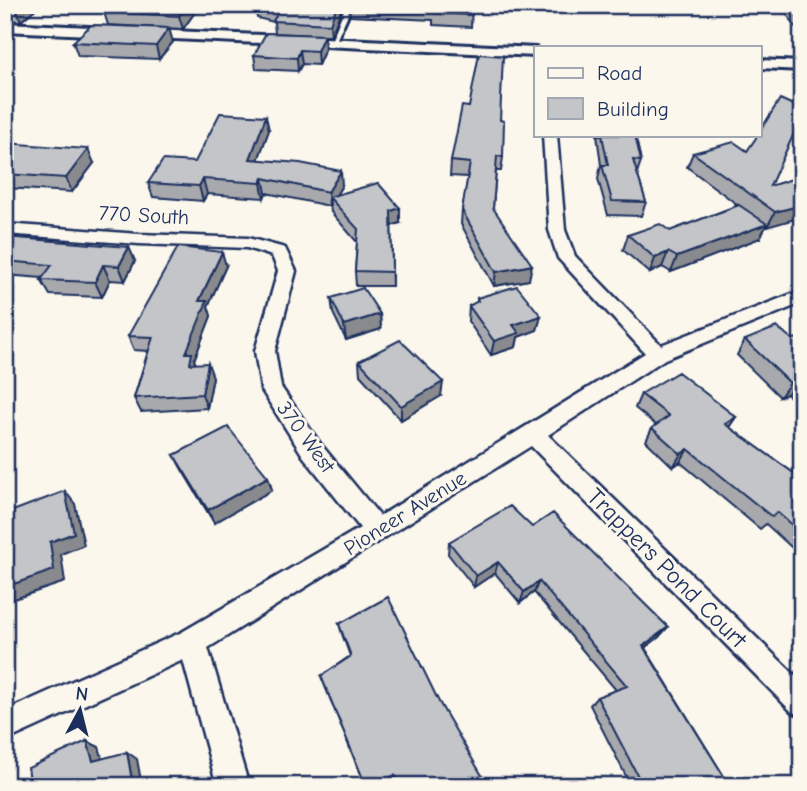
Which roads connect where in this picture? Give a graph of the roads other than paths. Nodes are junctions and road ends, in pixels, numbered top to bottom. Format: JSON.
{"nodes":[{"id":1,"x":349,"y":5,"type":"edge"},
{"id":2,"x":5,"y":27,"type":"edge"},
{"id":3,"x":332,"y":43,"type":"junction"},
{"id":4,"x":534,"y":52,"type":"edge"},
{"id":5,"x":762,"y":64,"type":"edge"},
{"id":6,"x":802,"y":66,"type":"edge"},
{"id":7,"x":550,"y":136,"type":"edge"},
{"id":8,"x":5,"y":229,"type":"edge"},
{"id":9,"x":279,"y":252,"type":"joint"},
{"id":10,"x":798,"y":302,"type":"edge"},
{"id":11,"x":658,"y":354,"type":"junction"},
{"id":12,"x":533,"y":433,"type":"junction"},
{"id":13,"x":377,"y":531,"type":"junction"},
{"id":14,"x":192,"y":642,"type":"junction"},
{"id":15,"x":802,"y":702,"type":"edge"},
{"id":16,"x":5,"y":726,"type":"edge"},
{"id":17,"x":233,"y":786,"type":"edge"}],
"edges":[{"from":1,"to":3,"type":"lane"},
{"from":2,"to":3,"type":"street"},
{"from":3,"to":4,"type":"street"},
{"from":5,"to":6,"type":"street"},
{"from":7,"to":11,"type":"street"},
{"from":8,"to":9,"type":"street","name":"770 South"},
{"from":9,"to":13,"type":"street","name":"370 West"},
{"from":10,"to":11,"type":"street","name":"Pioneer Avenue"},
{"from":11,"to":12,"type":"street","name":"Pioneer Avenue"},
{"from":12,"to":13,"type":"street","name":"Pioneer Avenue"},
{"from":12,"to":15,"type":"street","name":"Trappers Pond Court"},
{"from":13,"to":14,"type":"street","name":"Pioneer Avenue"},
{"from":14,"to":16,"type":"street","name":"Pioneer Avenue"},
{"from":14,"to":17,"type":"street"}]}
